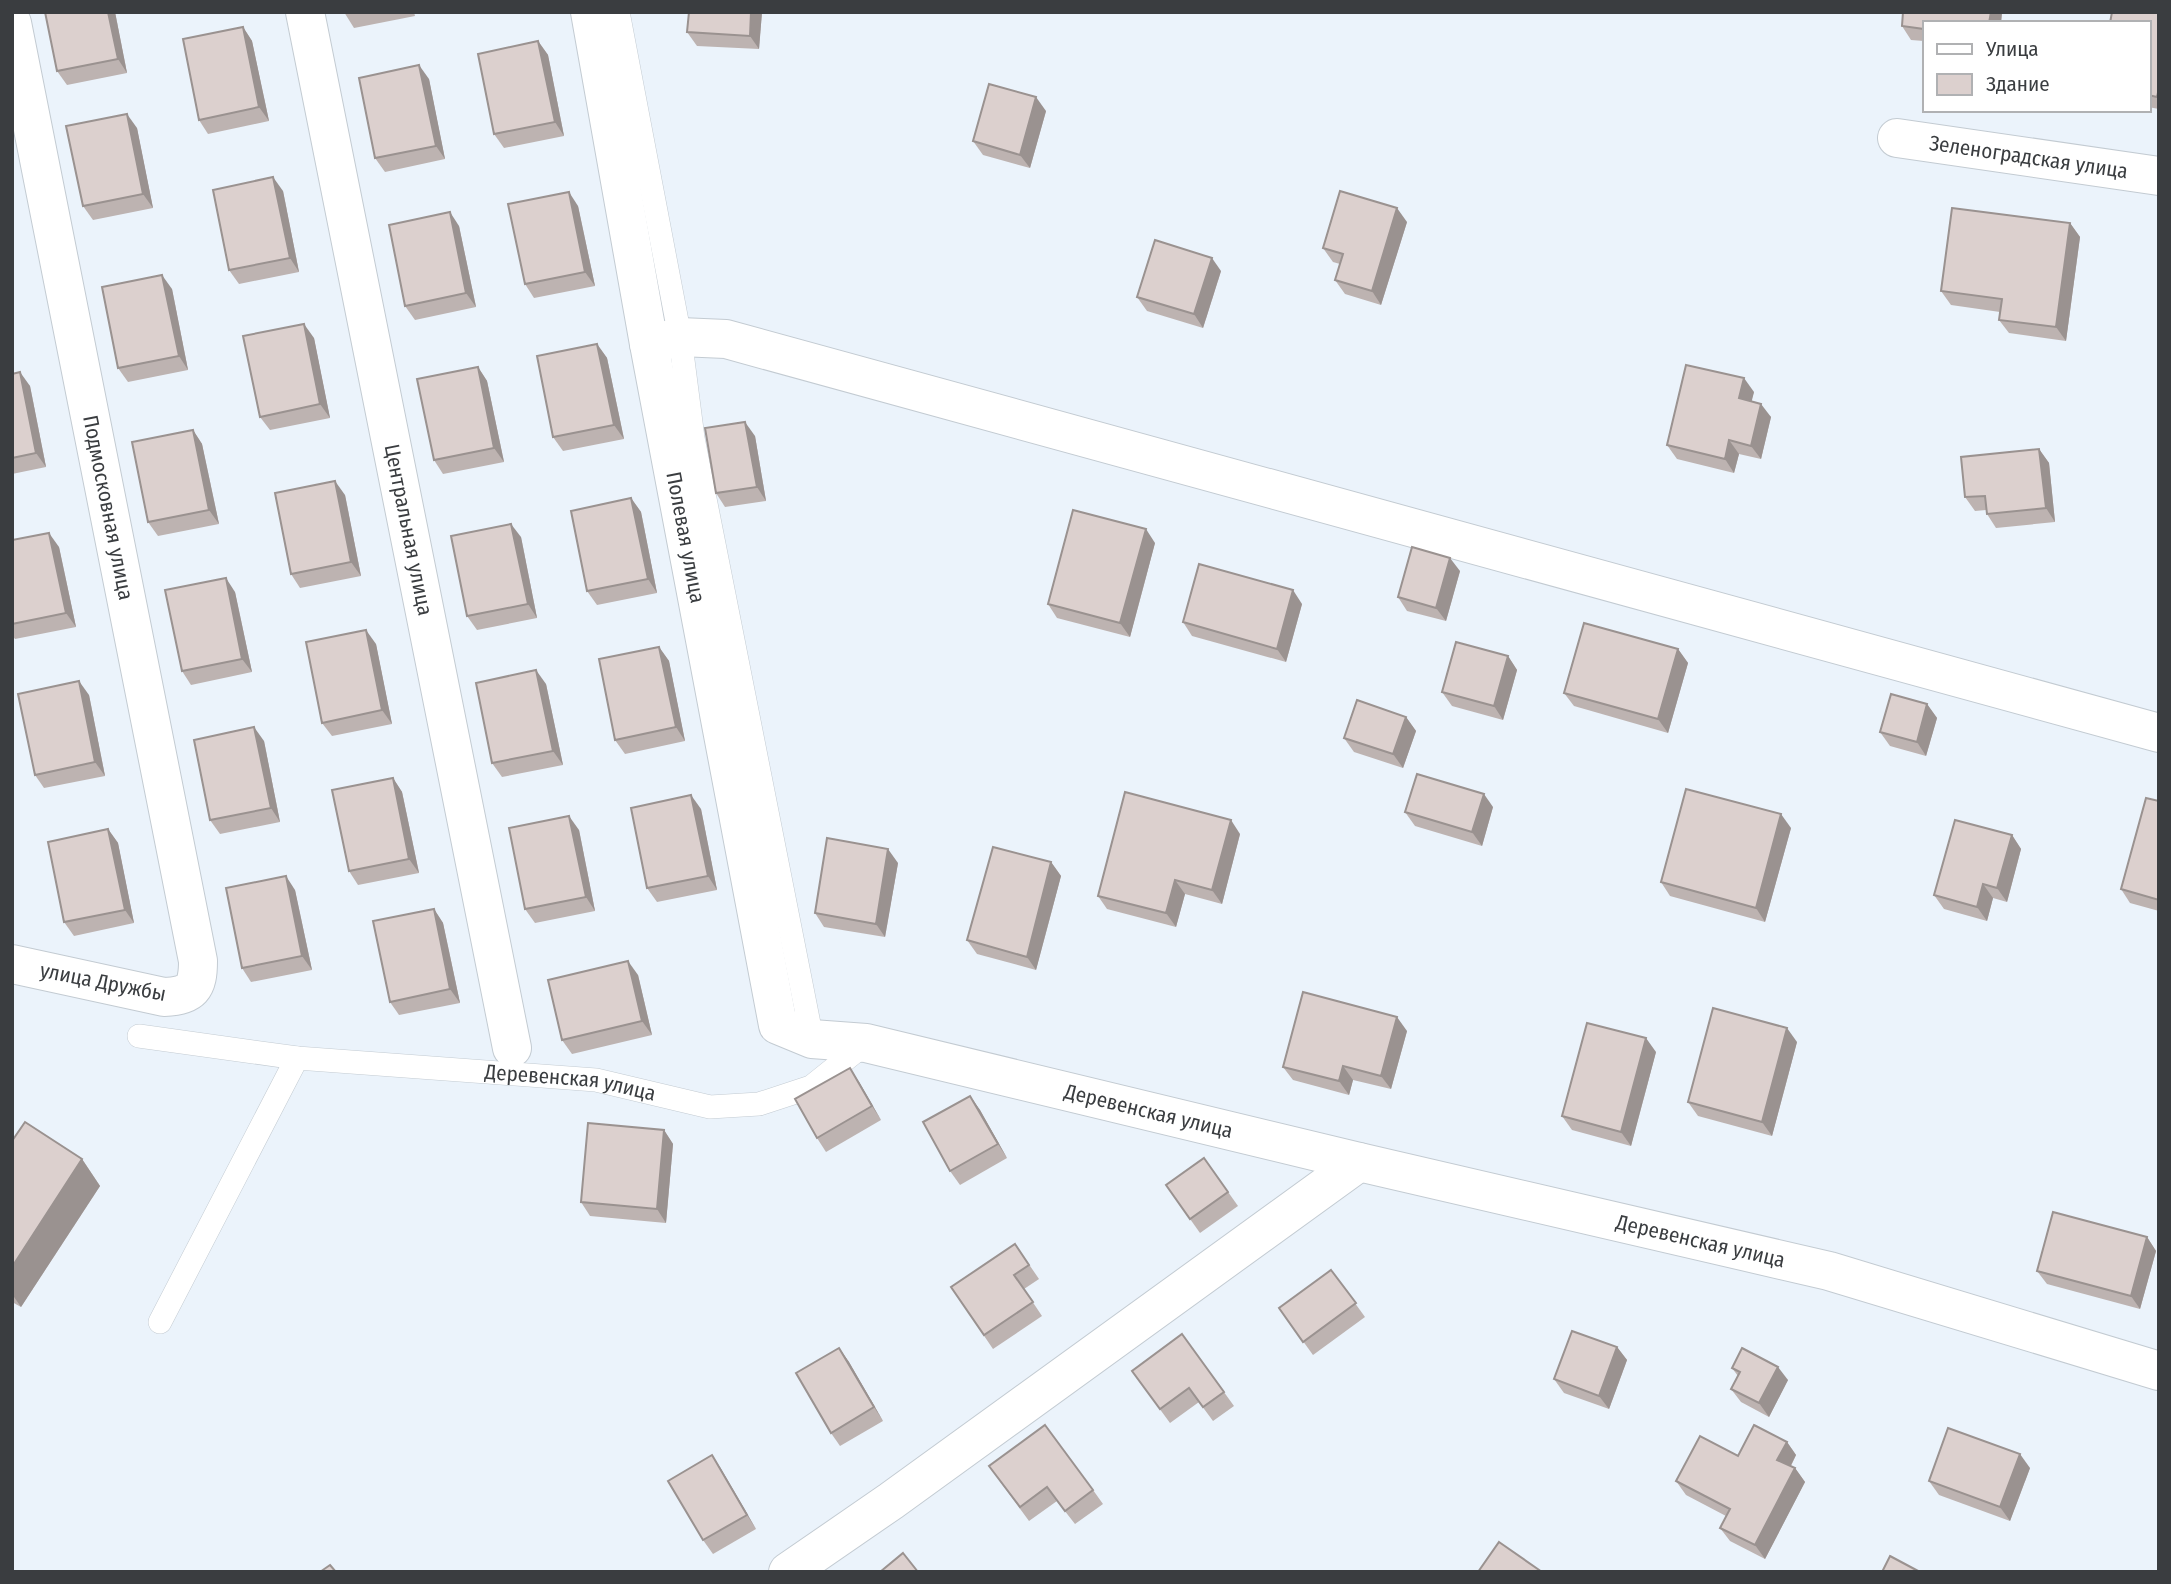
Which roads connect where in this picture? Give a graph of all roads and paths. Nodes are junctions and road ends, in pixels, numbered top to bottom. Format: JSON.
{"nodes":[{"id":1,"x":304,"y":12,"type":"edge"},
{"id":2,"x":590,"y":12,"type":"edge"},
{"id":3,"x":618,"y":12,"type":"edge"},
{"id":4,"x":12,"y":23,"type":"edge"},
{"id":5,"x":1898,"y":138,"type":"dead end"},
{"id":6,"x":2159,"y":176,"type":"edge"},
{"id":7,"x":664,"y":341,"type":"junction"},
{"id":8,"x":2159,"y":733,"type":"edge"},
{"id":9,"x":12,"y":964,"type":"edge"},
{"id":10,"x":192,"y":990,"type":"joint"},
{"id":11,"x":139,"y":1035,"type":"dead end"},
{"id":12,"x":866,"y":1043,"type":"junction"},
{"id":13,"x":512,"y":1048,"type":"dead end"},
{"id":14,"x":297,"y":1059,"type":"junction"},
{"id":15,"x":1359,"y":1162,"type":"junction"},
{"id":16,"x":160,"y":1322,"type":"dead end"},
{"id":17,"x":2159,"y":1371,"type":"edge"},
{"id":18,"x":789,"y":1572,"type":"edge"}],
"edges":[{"from":1,"to":13,"type":"street","name":"Центральная улица"},
{"from":2,"to":7,"type":"street","name":"Полевая улица"},
{"from":3,"to":7,"type":"lane"},
{"from":4,"to":10,"type":"street","name":"Подмосковная улица"},
{"from":5,"to":6,"type":"street","name":"Зеленоградская улица"},
{"from":7,"to":8,"type":"street"},
{"from":7,"to":12,"type":"street","name":"Полевая улица"},
{"from":9,"to":10,"type":"street","name":"улица Дружбы"},
{"from":11,"to":14,"type":"lane","name":"Деревенская улица"},
{"from":12,"to":14,"type":"lane","name":"Деревенская улица"},
{"from":12,"to":15,"type":"street","name":"Деревенская улица"},
{"from":14,"to":16,"type":"lane"},
{"from":15,"to":17,"type":"street","name":"Деревенская улица"},
{"from":15,"to":18,"type":"street"}]}
